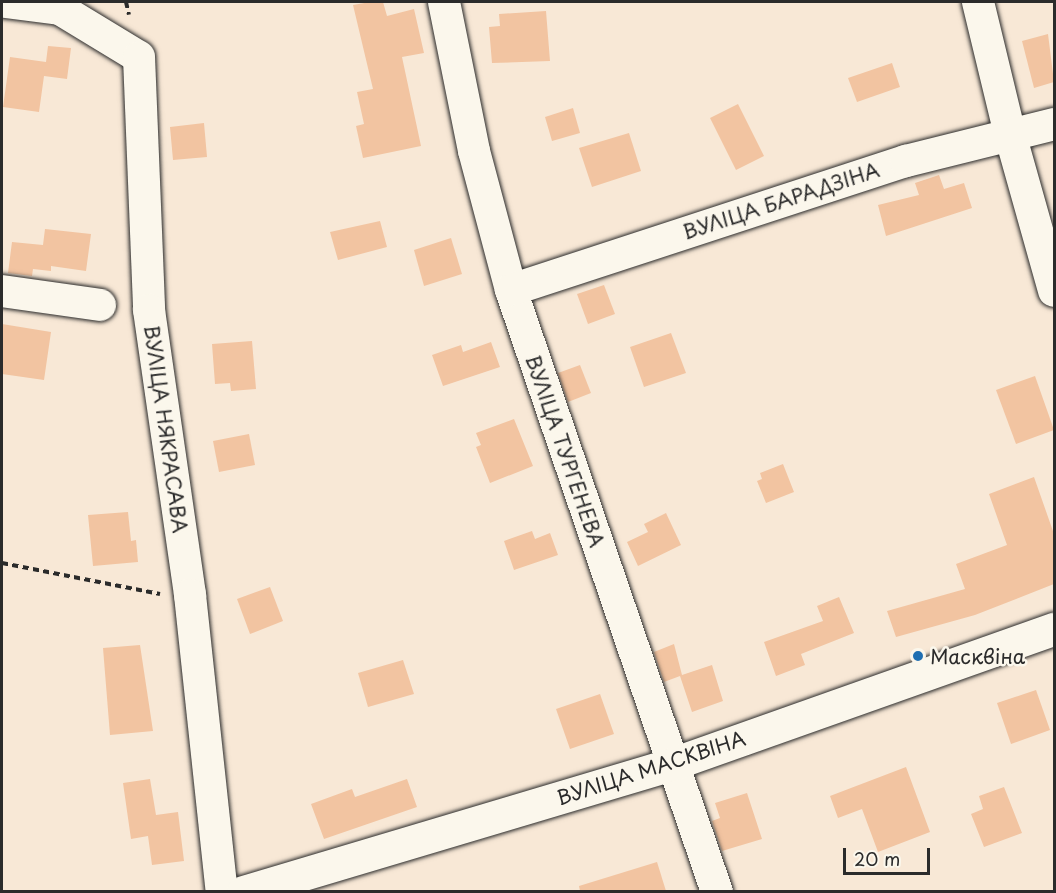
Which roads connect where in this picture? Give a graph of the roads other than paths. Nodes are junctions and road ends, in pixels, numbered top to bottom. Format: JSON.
{"nodes":[{"id":1,"x":5,"y":2,"type":"edge"},
{"id":2,"x":444,"y":2,"type":"edge"},
{"id":3,"x":978,"y":2,"type":"edge"},
{"id":4,"x":1054,"y":124,"type":"edge"},
{"id":5,"x":1010,"y":134,"type":"junction"},
{"id":6,"x":511,"y":290,"type":"junction"},
{"id":7,"x":2,"y":291,"type":"edge"},
{"id":8,"x":1054,"y":291,"type":"edge"},
{"id":9,"x":100,"y":305,"type":"dead end"},
{"id":10,"x":1054,"y":628,"type":"edge"},
{"id":11,"x":672,"y":764,"type":"junction"},
{"id":12,"x":222,"y":891,"type":"edge"},
{"id":13,"x":243,"y":891,"type":"edge"},
{"id":14,"x":717,"y":891,"type":"edge"}],
"edges":[{"from":1,"to":12,"type":"street","name":"ВУЛІЦА НЯКРАСАВА"},
{"from":2,"to":6,"type":"street","name":"ВУЛІЦА ТУРГЕНЕВА"},
{"from":3,"to":5,"type":"street"},
{"from":4,"to":5,"type":"street","name":"ВУЛІЦА БАРАДЗІНА"},
{"from":5,"to":6,"type":"street","name":"ВУЛІЦА БАРАДЗІНА"},
{"from":5,"to":8,"type":"street"},
{"from":6,"to":11,"type":"street","name":"ВУЛІЦА ТУРГЕНЕВА"},
{"from":7,"to":9,"type":"street"},
{"from":10,"to":11,"type":"main road","name":"ВУЛІЦА МАСКВІНА"},
{"from":11,"to":13,"type":"main road","name":"ВУЛІЦА МАСКВІНА"},
{"from":11,"to":14,"type":"street","name":"ВУЛІЦА ТУРГЕНЕВА"}]}
